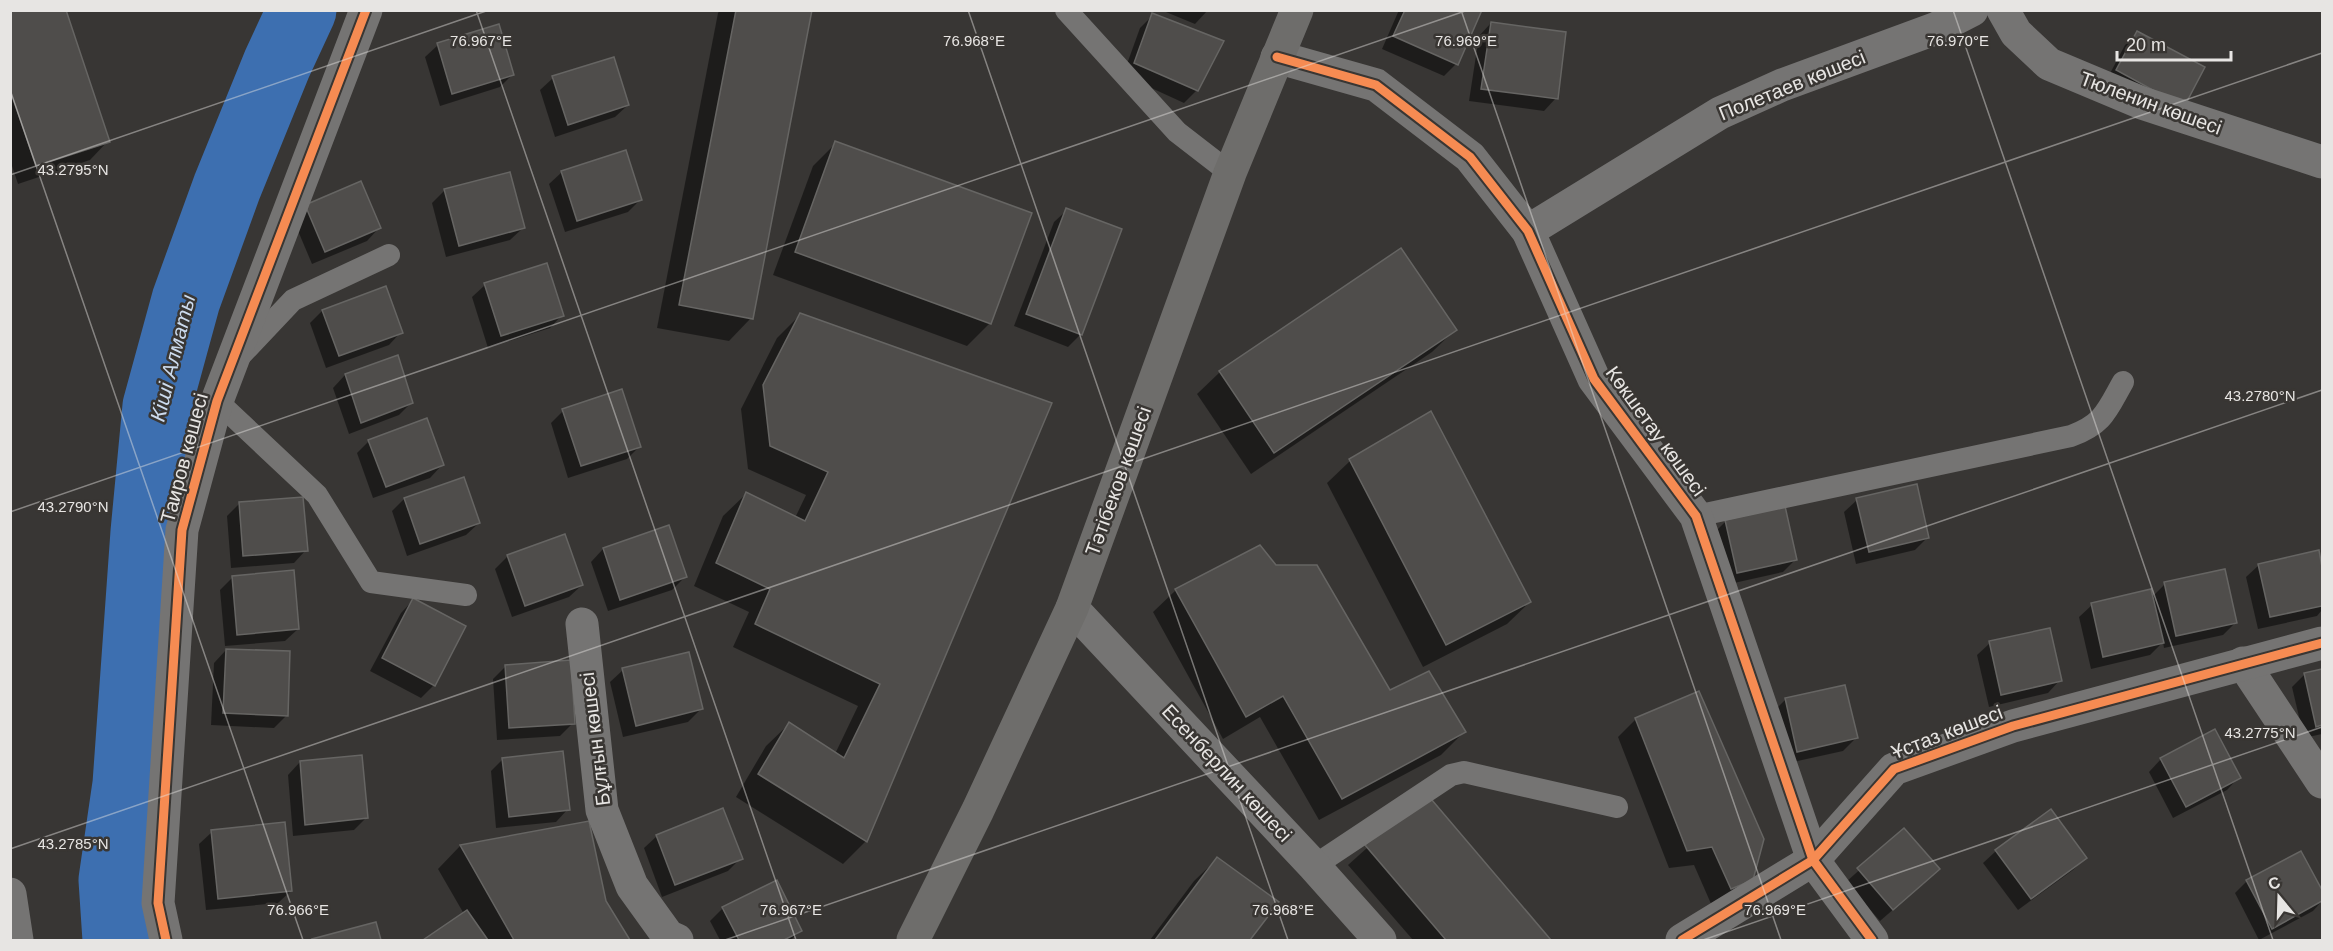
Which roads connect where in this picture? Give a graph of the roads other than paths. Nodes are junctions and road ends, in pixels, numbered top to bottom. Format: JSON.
{"nodes":[{"id":1,"x":366,"y":10,"type":"edge"},
{"id":2,"x":1066,"y":10,"type":"edge"},
{"id":3,"x":1297,"y":10,"type":"edge"},
{"id":4,"x":1972,"y":10,"type":"edge"},
{"id":5,"x":2003,"y":10,"type":"edge"},
{"id":6,"x":1277,"y":57,"type":"junction"},
{"id":7,"x":2322,"y":162,"type":"edge"},
{"id":8,"x":1230,"y":173,"type":"junction"},
{"id":9,"x":1528,"y":231,"type":"junction"},
{"id":10,"x":389,"y":255,"type":"dead end"},
{"id":11,"x":230,"y":367,"type":"junction"},
{"id":12,"x":2123,"y":382,"type":"dead end"},
{"id":13,"x":217,"y":401,"type":"junction"},
{"id":14,"x":1696,"y":516,"type":"junction"},
{"id":15,"x":466,"y":595,"type":"dead end"},
{"id":16,"x":1072,"y":608,"type":"junction"},
{"id":17,"x":582,"y":624,"type":"dead end"},
{"id":18,"x":2322,"y":643,"type":"edge"},
{"id":19,"x":2243,"y":663,"type":"junction"},
{"id":20,"x":2322,"y":782,"type":"edge"},
{"id":21,"x":1617,"y":807,"type":"dead end"},
{"id":22,"x":1813,"y":860,"type":"junction"},
{"id":23,"x":1314,"y":866,"type":"junction"},
{"id":24,"x":10,"y":894,"type":"edge"},
{"id":25,"x":17,"y":940,"type":"edge"},
{"id":26,"x":166,"y":940,"type":"edge"},
{"id":27,"x":677,"y":940,"type":"edge"},
{"id":28,"x":914,"y":940,"type":"edge"},
{"id":29,"x":1380,"y":940,"type":"edge"},
{"id":30,"x":1682,"y":940,"type":"edge"},
{"id":31,"x":1872,"y":940,"type":"edge"}],
"edges":[{"from":1,"to":11,"type":"street","name":"Таиров көшесі"},
{"from":2,"to":8,"type":"lane"},
{"from":3,"to":6,"type":"main road","name":"Тәтібеков көшесі"},
{"from":4,"to":9,"type":"street","name":"Полетаев көшесі"},
{"from":5,"to":7,"type":"street","name":"Тюленин көшесі"},
{"from":6,"to":8,"type":"main road","name":"Тәтібеков көшесі"},
{"from":6,"to":9,"type":"street","name":"Көкшетау көшесі"},
{"from":8,"to":16,"type":"main road","name":"Тәтібеков көшесі"},
{"from":9,"to":14,"type":"street","name":"Көкшетау көшесі"},
{"from":10,"to":11,"type":"lane"},
{"from":11,"to":13,"type":"street","name":"Таиров көшесі"},
{"from":12,"to":14,"type":"lane"},
{"from":13,"to":15,"type":"lane"},
{"from":13,"to":26,"type":"street","name":"Таиров көшесі"},
{"from":14,"to":22,"type":"street","name":"Көкшетау көшесі"},
{"from":16,"to":23,"type":"street","name":"Есенберлин көшесі"},
{"from":16,"to":28,"type":"main road","name":"Тәтібеков көшесі"},
{"from":17,"to":27,"type":"street","name":"Бұлғын көшесі"},
{"from":18,"to":19,"type":"street"},
{"from":19,"to":20,"type":"street"},
{"from":19,"to":22,"type":"street","name":"Ұстаз көшесі"},
{"from":21,"to":23,"type":"lane"},
{"from":22,"to":30,"type":"street","name":"Ұстаз көшесі"},
{"from":22,"to":31,"type":"street","name":"Көкшетау көшесі"},
{"from":23,"to":29,"type":"street","name":"Есенберлин көшесі"},
{"from":24,"to":25,"type":"street"}]}
